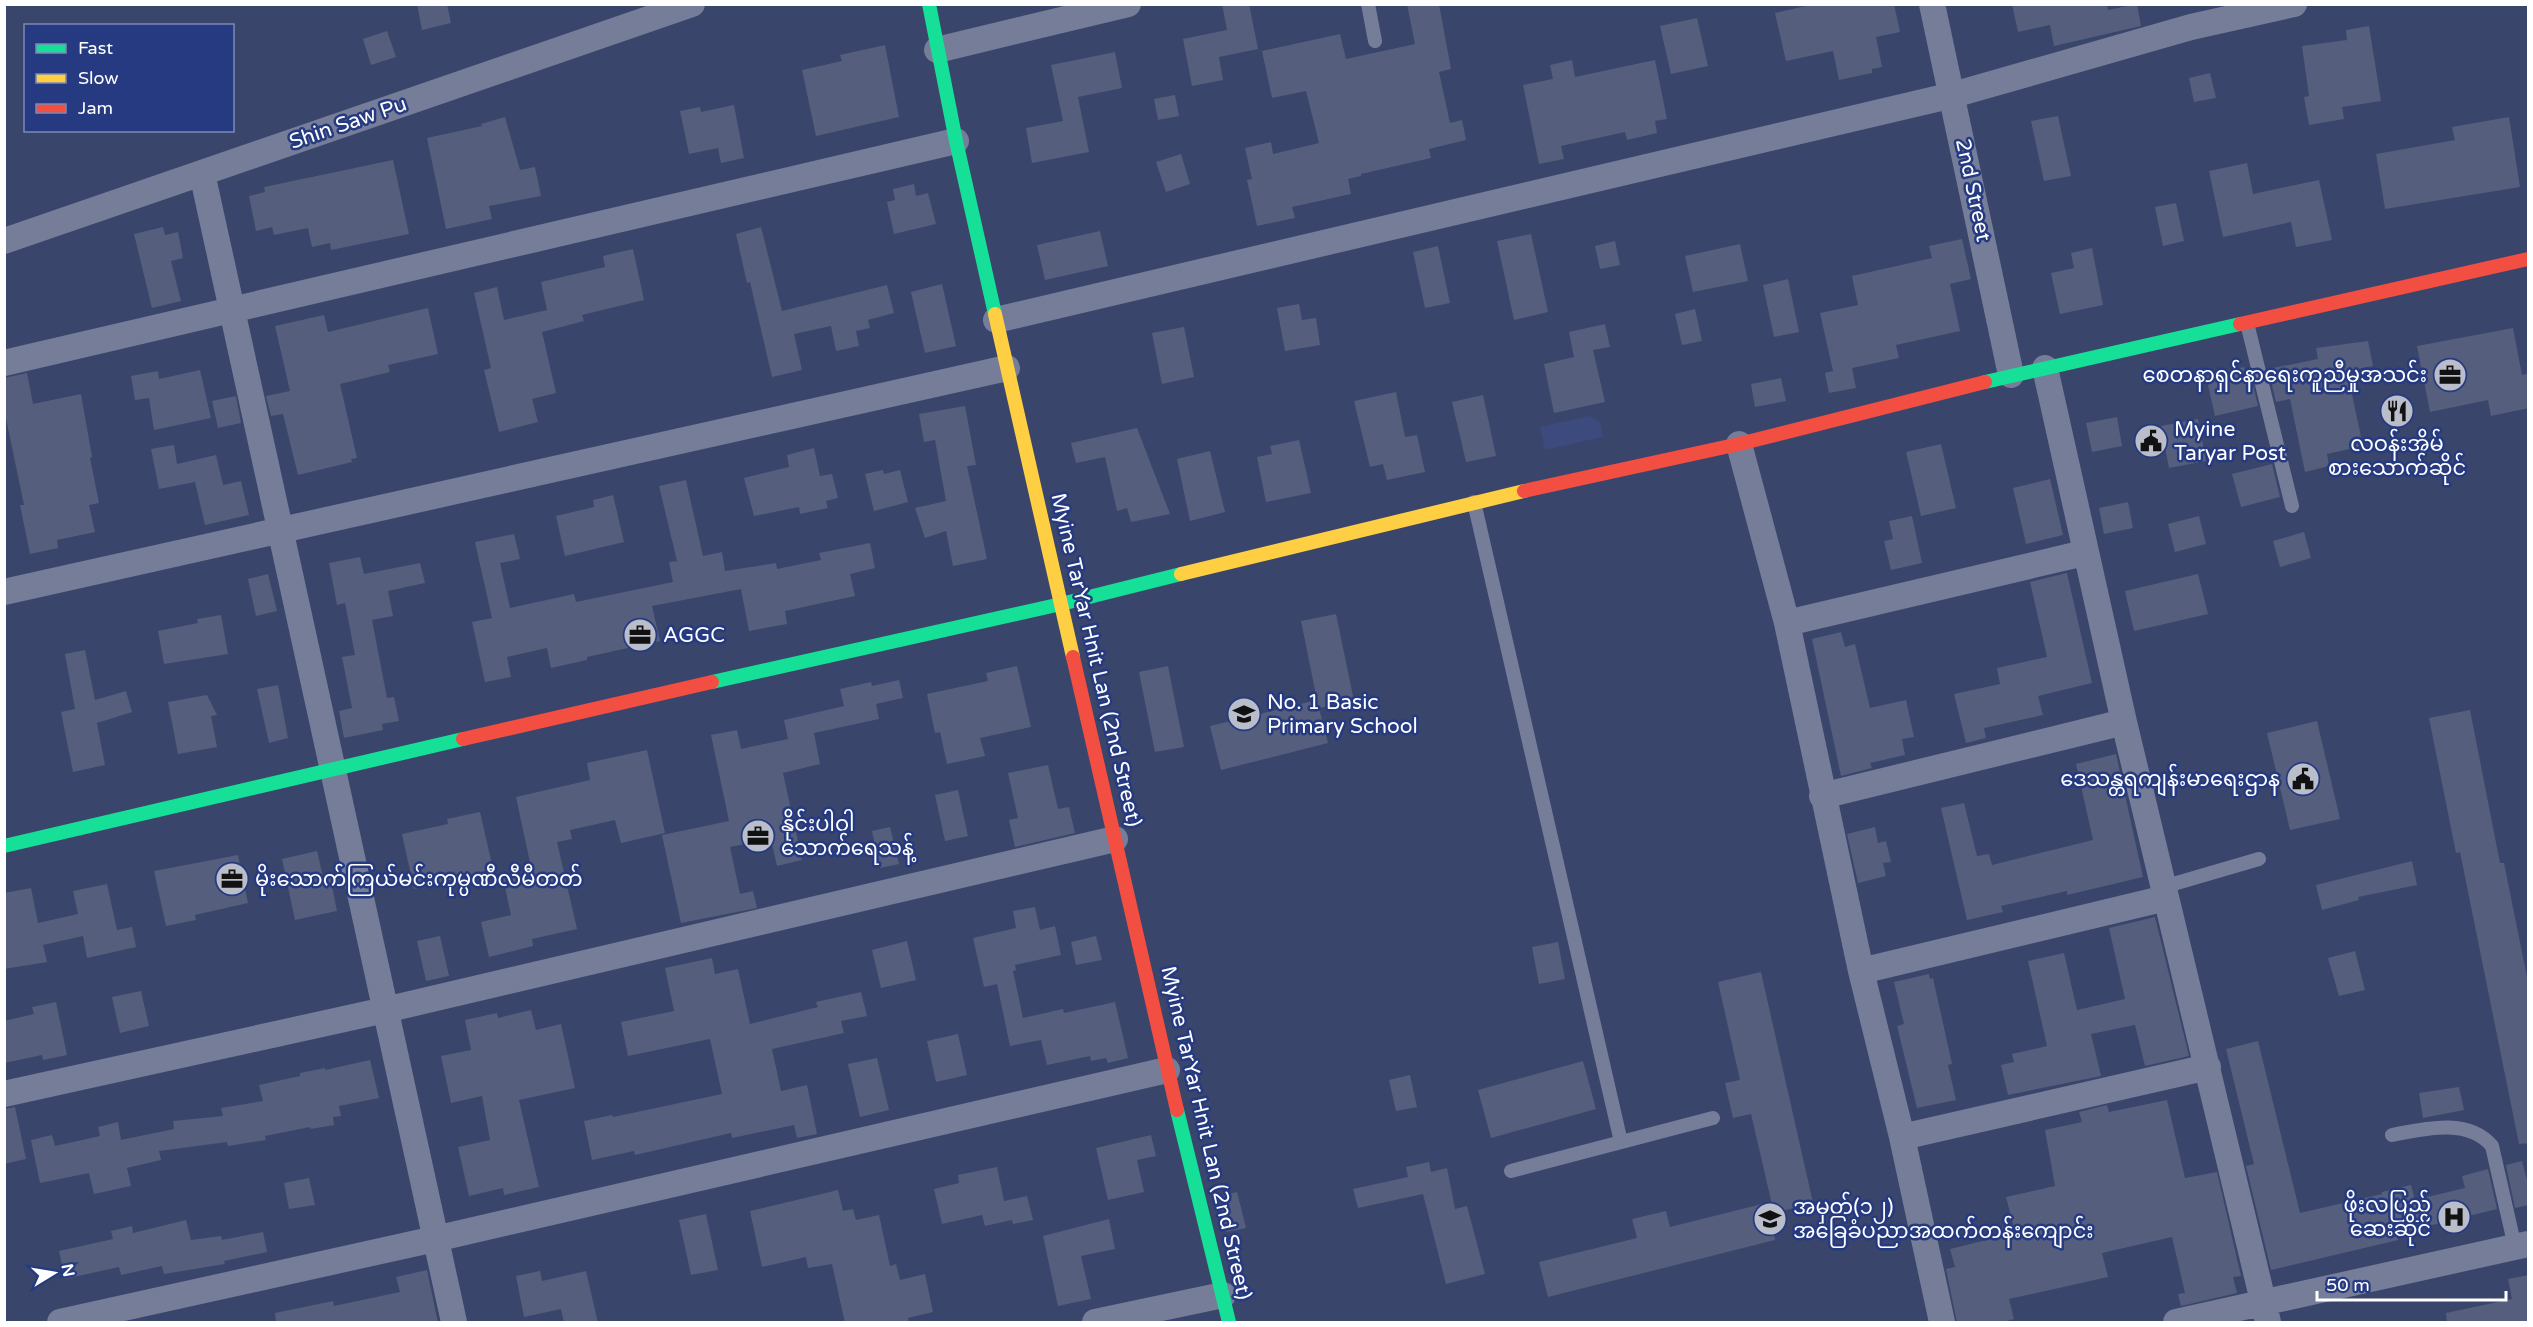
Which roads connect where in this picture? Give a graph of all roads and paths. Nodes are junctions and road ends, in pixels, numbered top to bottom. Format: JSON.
{"nodes":[{"id":1,"x":692,"y":4,"type":"edge"},
{"id":2,"x":929,"y":4,"type":"edge"},
{"id":3,"x":1128,"y":4,"type":"edge"},
{"id":4,"x":1368,"y":4,"type":"edge"},
{"id":5,"x":1932,"y":4,"type":"edge"},
{"id":6,"x":2294,"y":4,"type":"edge"},
{"id":7,"x":1375,"y":41,"type":"dead end"},
{"id":8,"x":938,"y":50,"type":"junction"},
{"id":9,"x":1953,"y":95,"type":"junction"},
{"id":10,"x":956,"y":141,"type":"junction"},
{"id":11,"x":202,"y":173,"type":"junction"},
{"id":12,"x":4,"y":241,"type":"edge"},
{"id":13,"x":2529,"y":259,"type":"edge"},
{"id":14,"x":231,"y":308,"type":"junction"},
{"id":15,"x":996,"y":320,"type":"junction"},
{"id":16,"x":2247,"y":323,"type":"junction"},
{"id":17,"x":4,"y":363,"type":"edge"},
{"id":18,"x":1007,"y":368,"type":"junction"},
{"id":19,"x":2045,"y":368,"type":"junction"},
{"id":20,"x":2011,"y":375,"type":"junction"},
{"id":21,"x":1739,"y":444,"type":"junction"},
{"id":22,"x":1474,"y":502,"type":"junction"},
{"id":23,"x":2292,"y":506,"type":"dead end"},
{"id":24,"x":280,"y":531,"type":"junction"},
{"id":25,"x":2084,"y":553,"type":"junction"},
{"id":26,"x":4,"y":592,"type":"edge"},
{"id":27,"x":1061,"y":604,"type":"junction"},
{"id":28,"x":1787,"y":623,"type":"junction"},
{"id":29,"x":2124,"y":722,"type":"junction"},
{"id":30,"x":332,"y":768,"type":"junction"},
{"id":31,"x":1822,"y":796,"type":"junction"},
{"id":32,"x":1115,"y":838,"type":"junction"},
{"id":33,"x":4,"y":846,"type":"edge"},
{"id":34,"x":2259,"y":859,"type":"dead end"},
{"id":35,"x":2164,"y":892,"type":"junction"},
{"id":36,"x":1861,"y":971,"type":"junction"},
{"id":37,"x":385,"y":1010,"type":"junction"},
{"id":38,"x":2208,"y":1067,"type":"junction"},
{"id":39,"x":1167,"y":1070,"type":"junction"},
{"id":40,"x":4,"y":1094,"type":"edge"},
{"id":41,"x":1713,"y":1118,"type":"dead end"},
{"id":42,"x":2392,"y":1135,"type":"dead end"},
{"id":43,"x":1902,"y":1137,"type":"junction"},
{"id":44,"x":1622,"y":1142,"type":"junction"},
{"id":45,"x":1511,"y":1171,"type":"dead end"},
{"id":46,"x":435,"y":1239,"type":"junction"},
{"id":47,"x":2522,"y":1245,"type":"edge"},
{"id":48,"x":1223,"y":1295,"type":"junction"},
{"id":49,"x":2266,"y":1313,"type":"edge"},
{"id":50,"x":60,"y":1323,"type":"edge"},
{"id":51,"x":454,"y":1323,"type":"edge"},
{"id":52,"x":1095,"y":1323,"type":"edge"},
{"id":53,"x":1229,"y":1323,"type":"edge"},
{"id":54,"x":1942,"y":1323,"type":"edge"},
{"id":55,"x":2176,"y":1323,"type":"edge"}],
"edges":[{"from":1,"to":11,"type":"street","name":"Shin Saw Pu"},
{"from":2,"to":8,"type":"street","name":"Myine TarYar Hnit Lan (2nd Street)"},
{"from":3,"to":8,"type":"street"},
{"from":4,"to":7,"type":"lane"},
{"from":5,"to":9,"type":"street","name":"2nd Street"},
{"from":6,"to":9,"type":"street"},
{"from":8,"to":10,"type":"street","name":"Myine TarYar Hnit Lan (2nd Street)"},
{"from":9,"to":15,"type":"street"},
{"from":9,"to":20,"type":"street","name":"2nd Street"},
{"from":10,"to":14,"type":"street"},
{"from":10,"to":15,"type":"street","name":"Myine TarYar Hnit Lan (2nd Street)"},
{"from":11,"to":12,"type":"street","name":"Shin Saw Pu"},
{"from":11,"to":14,"type":"street"},
{"from":13,"to":16,"type":"street"},
{"from":14,"to":17,"type":"street"},
{"from":14,"to":24,"type":"street"},
{"from":15,"to":18,"type":"street","name":"Myine TarYar Hnit Lan (2nd Street)"},
{"from":16,"to":19,"type":"street"},
{"from":16,"to":23,"type":"lane"},
{"from":18,"to":24,"type":"street"},
{"from":18,"to":27,"type":"street","name":"Myine TarYar Hnit Lan (2nd Street)"},
{"from":19,"to":20,"type":"street"},
{"from":19,"to":25,"type":"street"},
{"from":20,"to":21,"type":"street"},
{"from":21,"to":22,"type":"street"},
{"from":21,"to":28,"type":"street"},
{"from":22,"to":27,"type":"street"},
{"from":22,"to":44,"type":"lane"},
{"from":24,"to":26,"type":"street"},
{"from":24,"to":30,"type":"street"},
{"from":25,"to":28,"type":"street"},
{"from":25,"to":29,"type":"street"},
{"from":27,"to":30,"type":"street"},
{"from":27,"to":32,"type":"street","name":"Myine TarYar Hnit Lan (2nd Street)"},
{"from":28,"to":31,"type":"street"},
{"from":29,"to":31,"type":"street"},
{"from":29,"to":35,"type":"street"},
{"from":30,"to":33,"type":"street"},
{"from":30,"to":37,"type":"street"},
{"from":31,"to":36,"type":"street"},
{"from":32,"to":37,"type":"street"},
{"from":32,"to":39,"type":"street","name":"Myine TarYar Hnit Lan (2nd Street)"},
{"from":34,"to":35,"type":"lane"},
{"from":35,"to":36,"type":"street"},
{"from":35,"to":38,"type":"street"},
{"from":36,"to":43,"type":"street"},
{"from":37,"to":40,"type":"street"},
{"from":37,"to":46,"type":"street"},
{"from":38,"to":43,"type":"street"},
{"from":38,"to":49,"type":"street"},
{"from":39,"to":46,"type":"street"},
{"from":39,"to":48,"type":"street","name":"Myine TarYar Hnit Lan (2nd Street)"},
{"from":41,"to":44,"type":"lane"},
{"from":42,"to":47,"type":"lane"},
{"from":43,"to":54,"type":"street"},
{"from":44,"to":45,"type":"lane"},
{"from":46,"to":50,"type":"street"},
{"from":46,"to":51,"type":"street"},
{"from":47,"to":49,"type":"street"},
{"from":48,"to":52,"type":"street"},
{"from":48,"to":53,"type":"street","name":"Myine TarYar Hnit Lan (2nd Street)"},
{"from":49,"to":55,"type":"street"}]}
